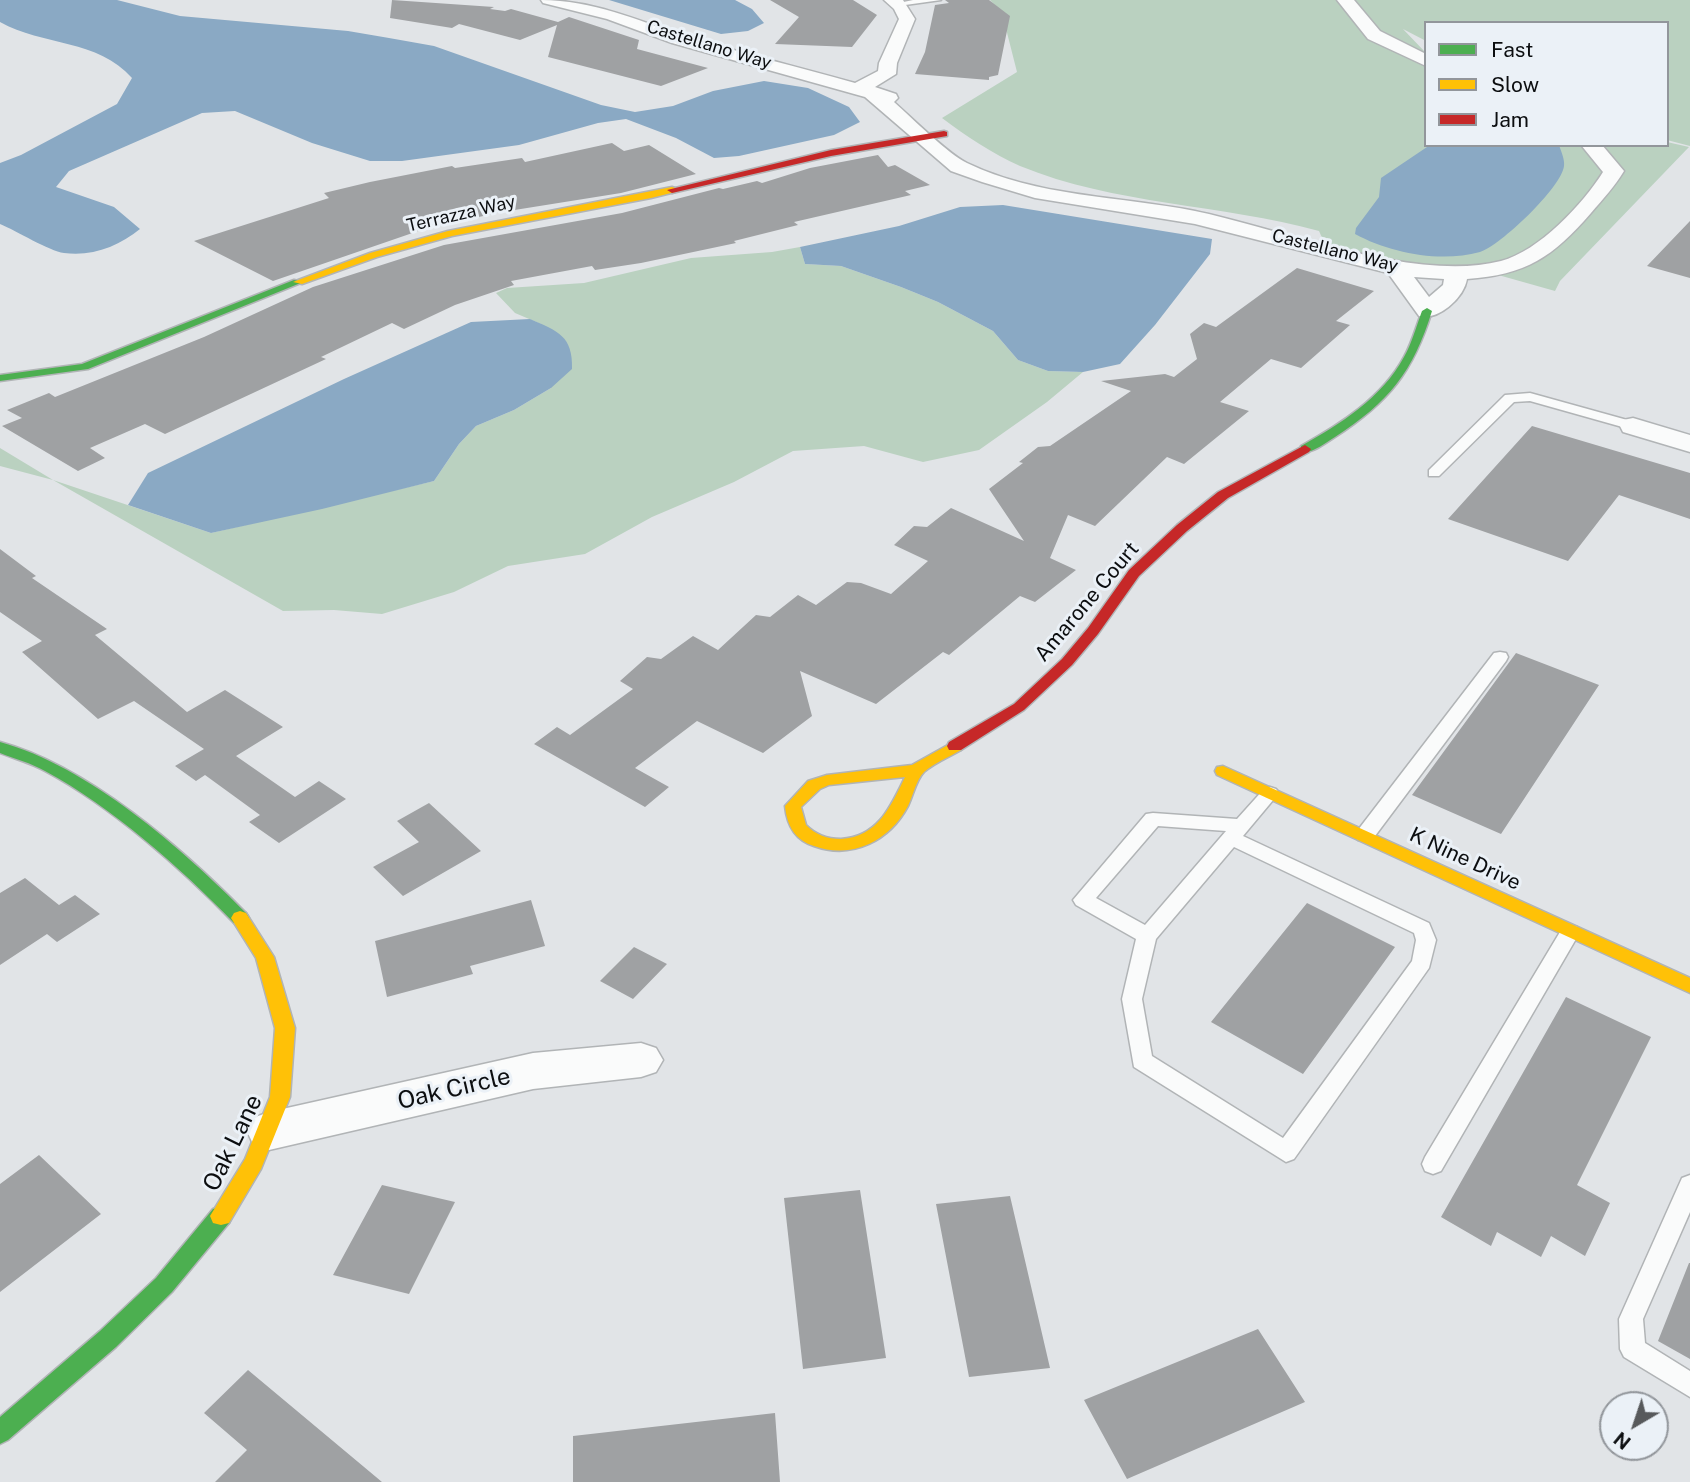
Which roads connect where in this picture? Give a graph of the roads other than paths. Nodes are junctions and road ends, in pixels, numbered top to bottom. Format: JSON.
{"nodes":[{"id":1,"x":549,"y":0,"type":"edge"},
{"id":2,"x":1345,"y":0,"type":"edge"},
{"id":3,"x":934,"y":1,"type":"edge"},
{"id":4,"x":895,"y":2,"type":"edge"},
{"id":5,"x":1424,"y":60,"type":"edge"},
{"id":6,"x":888,"y":63,"type":"junction"},
{"id":7,"x":837,"y":82,"type":"junction"},
{"id":8,"x":863,"y":90,"type":"junction"},
{"id":9,"x":944,"y":134,"type":"junction"},
{"id":10,"x":923,"y":137,"type":"junction"},
{"id":11,"x":1593,"y":147,"type":"edge"},
{"id":12,"x":989,"y":178,"type":"junction"},
{"id":13,"x":1396,"y":268,"type":"junction"},
{"id":14,"x":1457,"y":272,"type":"junction"},
{"id":15,"x":1427,"y":311,"type":"junction"},
{"id":16,"x":0,"y":378,"type":"edge"},
{"id":17,"x":1633,"y":426,"type":"joint"},
{"id":18,"x":1690,"y":444,"type":"edge"},
{"id":19,"x":1434,"y":473,"type":"dead end"},
{"id":20,"x":1500,"y":657,"type":"dead end"},
{"id":21,"x":0,"y":747,"type":"edge"},
{"id":22,"x":916,"y":770,"type":"junction"},
{"id":23,"x":1223,"y":771,"type":"dead end"},
{"id":24,"x":1270,"y":793,"type":"junction"},
{"id":25,"x":1237,"y":832,"type":"junction"},
{"id":26,"x":1364,"y":835,"type":"junction"},
{"id":27,"x":1570,"y":932,"type":"junction"},
{"id":28,"x":1147,"y":936,"type":"junction"},
{"id":29,"x":1690,"y":986,"type":"edge"},
{"id":30,"x":641,"y":1060,"type":"dead end"},
{"id":31,"x":269,"y":1131,"type":"junction"},
{"id":32,"x":1433,"y":1164,"type":"dead end"},
{"id":33,"x":1690,"y":1185,"type":"edge"},
{"id":34,"x":1690,"y":1385,"type":"edge"},
{"id":35,"x":0,"y":1432,"type":"edge"}],
"edges":[{"from":1,"to":7,"type":"street","name":"Castellano Way"},
{"from":2,"to":5,"type":"street"},
{"from":3,"to":4,"type":"lane"},
{"from":4,"to":6,"type":"street"},
{"from":6,"to":7,"type":"street"},
{"from":6,"to":8,"type":"street"},
{"from":7,"to":8,"type":"street","name":"Castellano Way"},
{"from":8,"to":9,"type":"street","name":"Castellano Way"},
{"from":8,"to":10,"type":"street","name":"Castellano Way"},
{"from":9,"to":10,"type":"street","name":"Terrazza Way"},
{"from":9,"to":12,"type":"street","name":"Castellano Way"},
{"from":10,"to":12,"type":"street","name":"Castellano Way"},
{"from":10,"to":16,"type":"street","name":"Terrazza Way"},
{"from":11,"to":14,"type":"street","name":"Castellano Way"},
{"from":12,"to":13,"type":"street","name":"Castellano Way"},
{"from":13,"to":14,"type":"street","name":"Castellano Way"},
{"from":13,"to":15,"type":"street"},
{"from":14,"to":15,"type":"street"},
{"from":15,"to":22,"type":"street","name":"Amarone Court"},
{"from":17,"to":18,"type":"street"},
{"from":17,"to":19,"type":"lane"},
{"from":20,"to":26,"type":"lane"},
{"from":21,"to":31,"type":"street","name":"Oak Lane"},
{"from":22,"to":22,"type":"street","name":"Amarone Court"},
{"from":23,"to":24,"type":"street","name":"K Nine Drive"},
{"from":24,"to":25,"type":"lane"},
{"from":24,"to":26,"type":"street","name":"K Nine Drive"},
{"from":25,"to":28,"type":"lane"},
{"from":25,"to":28,"type":"lane"},
{"from":25,"to":28,"type":"lane"},
{"from":26,"to":27,"type":"street","name":"K Nine Drive"},
{"from":27,"to":29,"type":"street","name":"K Nine Drive"},
{"from":27,"to":32,"type":"lane"},
{"from":30,"to":31,"type":"street","name":"Oak Circle"},
{"from":31,"to":35,"type":"street","name":"Oak Lane"},
{"from":33,"to":34,"type":"lane"}]}
